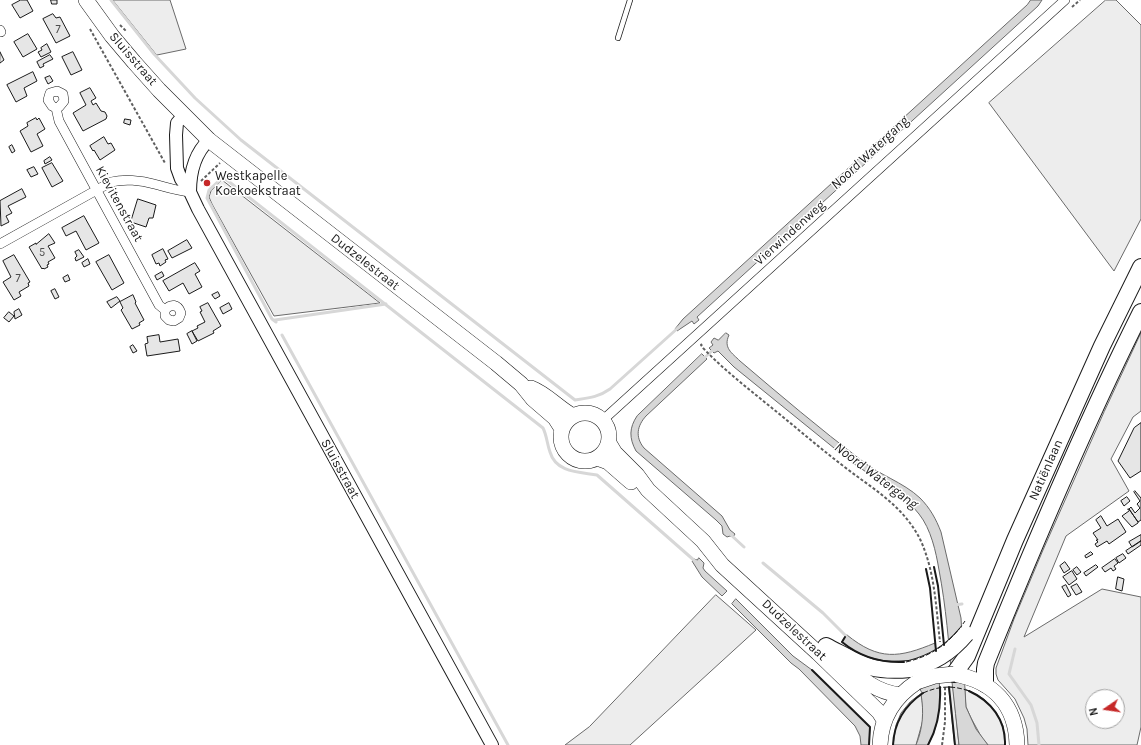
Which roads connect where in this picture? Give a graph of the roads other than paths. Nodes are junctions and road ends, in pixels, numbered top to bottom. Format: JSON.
{"nodes":[{"id":1,"x":86,"y":0,"type":"edge"},
{"id":2,"x":630,"y":0,"type":"edge"},
{"id":3,"x":1065,"y":0,"type":"edge"},
{"id":4,"x":618,"y":38,"type":"dead end"},
{"id":5,"x":56,"y":108,"type":"dead end"},
{"id":6,"x":184,"y":115,"type":"junction"},
{"id":7,"x":209,"y":140,"type":"junction"},
{"id":8,"x":97,"y":190,"type":"junction"},
{"id":9,"x":190,"y":192,"type":"junction"},
{"id":10,"x":0,"y":244,"type":"edge"},
{"id":11,"x":1141,"y":267,"type":"edge"},
{"id":12,"x":165,"y":310,"type":"dead end"},
{"id":13,"x":1141,"y":312,"type":"edge"},
{"id":14,"x":522,"y":384,"type":"junction"},
{"id":15,"x":573,"y":416,"type":"junction"},
{"id":16,"x":603,"y":420,"type":"junction"},
{"id":17,"x":562,"y":429,"type":"junction"},
{"id":18,"x":609,"y":443,"type":"junction"},
{"id":19,"x":597,"y":458,"type":"junction"},
{"id":20,"x":648,"y":490,"type":"junction"},
{"id":21,"x":703,"y":541,"type":"junction"},
{"id":22,"x":984,"y":614,"type":"junction"},
{"id":23,"x":826,"y":646,"type":"junction"},
{"id":24,"x":913,"y":676,"type":"junction"},
{"id":25,"x":961,"y":676,"type":"junction"},
{"id":26,"x":985,"y":684,"type":"junction"},
{"id":27,"x":900,"y":695,"type":"junction"},
{"id":28,"x":884,"y":720,"type":"junction"},
{"id":29,"x":492,"y":745,"type":"edge"},
{"id":30,"x":880,"y":745,"type":"edge"},
{"id":31,"x":1017,"y":745,"type":"edge"}],
"edges":[{"from":1,"to":6,"type":"main road","name":"Sluisstraat"},
{"from":2,"to":4,"type":"lane"},
{"from":3,"to":16,"type":"street","name":"Vierwindenweg"},
{"from":5,"to":8,"type":"street","name":"Kievitenstraat"},
{"from":6,"to":7,"type":"main road","name":"Sluisstraat"},
{"from":6,"to":9,"type":"street","name":"Sluisstraat"},
{"from":7,"to":9,"type":"street","name":"Sluisstraat"},
{"from":7,"to":14,"type":"main road","name":"Dudzelestraat"},
{"from":8,"to":9,"type":"street"},
{"from":8,"to":10,"type":"street"},
{"from":8,"to":12,"type":"street","name":"Kievitenstraat"},
{"from":9,"to":29,"type":"street","name":"Sluisstraat"},
{"from":11,"to":22,"type":"highway","name":"Natiënlaan"},
{"from":13,"to":26,"type":"highway","name":"Natiënlaan"},
{"from":14,"to":15,"type":"main road","name":"Dudzelestraat"},
{"from":14,"to":17,"type":"main road","name":"Dudzelestraat"},
{"from":15,"to":16,"type":"main road"},
{"from":15,"to":17,"type":"main road"},
{"from":16,"to":18,"type":"main road"},
{"from":17,"to":19,"type":"main road"},
{"from":18,"to":19,"type":"main road"},
{"from":18,"to":20,"type":"main road","name":"Dudzelestraat"},
{"from":19,"to":20,"type":"main road","name":"Dudzelestraat"},
{"from":20,"to":21,"type":"main road","name":"Dudzelestraat"},
{"from":21,"to":23,"type":"main road","name":"Dudzelestraat"},
{"from":21,"to":28,"type":"main road","name":"Dudzelestraat"},
{"from":22,"to":24,"type":"highway","bridge":true},
{"from":22,"to":25,"type":"highway","name":"Natiënlaan"},
{"from":23,"to":24,"type":"highway"},
{"from":23,"to":27,"type":"main road","name":"Dudzelestraat"},
{"from":24,"to":25,"type":"main road","bridge":true},
{"from":24,"to":27,"type":"main road"},
{"from":25,"to":26,"type":"main road"},
{"from":26,"to":31,"type":"main road"},
{"from":27,"to":28,"type":"main road"},
{"from":28,"to":30,"type":"main road"}]}
